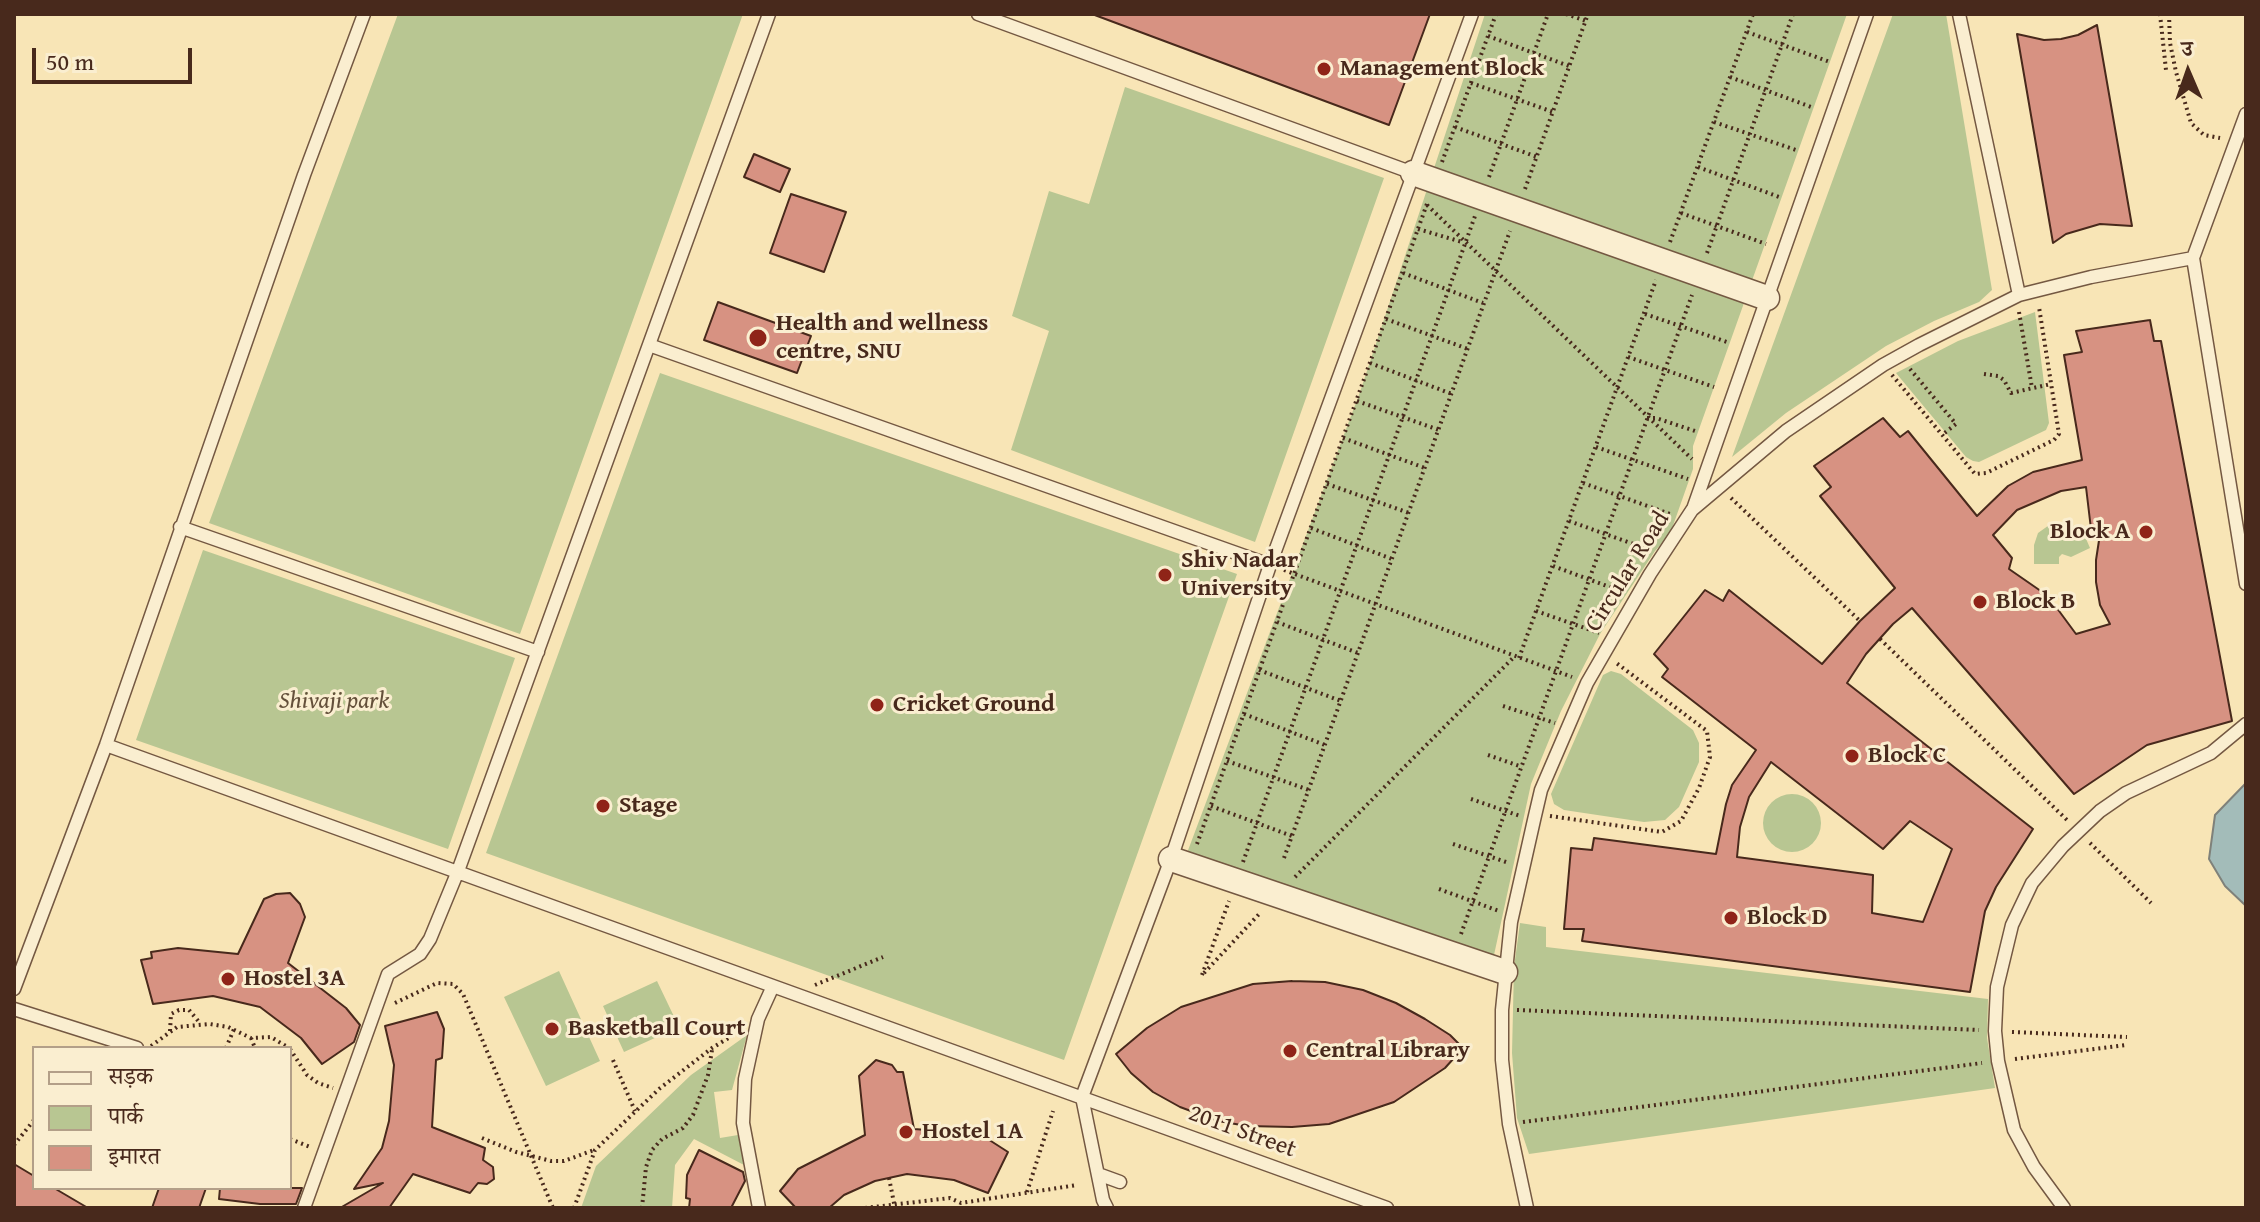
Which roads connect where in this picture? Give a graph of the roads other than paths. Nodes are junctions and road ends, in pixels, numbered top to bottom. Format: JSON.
{"nodes":[{"id":1,"x":364,"y":14,"type":"edge"},
{"id":2,"x":769,"y":14,"type":"edge"},
{"id":3,"x":978,"y":14,"type":"edge"},
{"id":4,"x":1472,"y":14,"type":"edge"},
{"id":5,"x":1867,"y":14,"type":"edge"},
{"id":6,"x":1959,"y":14,"type":"edge"},
{"id":7,"x":2246,"y":114,"type":"edge"},
{"id":8,"x":1419,"y":180,"type":"junction"},
{"id":9,"x":2193,"y":258,"type":"junction"},
{"id":10,"x":2019,"y":295,"type":"junction"},
{"id":11,"x":1767,"y":298,"type":"junction"},
{"id":12,"x":649,"y":345,"type":"junction"},
{"id":13,"x":1689,"y":515,"type":"junction"},
{"id":14,"x":180,"y":527,"type":"junction"},
{"id":15,"x":1270,"y":565,"type":"junction"},
{"id":16,"x":2246,"y":584,"type":"edge"},
{"id":17,"x":538,"y":652,"type":"junction"},
{"id":18,"x":2246,"y":724,"type":"edge"},
{"id":19,"x":106,"y":745,"type":"junction"},
{"id":20,"x":1180,"y":862,"type":"junction"},
{"id":21,"x":458,"y":871,"type":"junction"},
{"id":22,"x":1505,"y":972,"type":"junction"},
{"id":23,"x":773,"y":986,"type":"junction"},
{"id":24,"x":14,"y":989,"type":"edge"},
{"id":25,"x":14,"y":1009,"type":"edge"},
{"id":26,"x":131,"y":1046,"type":"edge"},
{"id":27,"x":1082,"y":1097,"type":"junction"},
{"id":28,"x":1098,"y":1174,"type":"junction"},
{"id":29,"x":1120,"y":1182,"type":"dead end"},
{"id":30,"x":1104,"y":1205,"type":"edge"},
{"id":31,"x":304,"y":1208,"type":"edge"},
{"id":32,"x":759,"y":1208,"type":"edge"},
{"id":33,"x":1387,"y":1208,"type":"edge"},
{"id":34,"x":1527,"y":1208,"type":"edge"},
{"id":35,"x":2064,"y":1208,"type":"edge"}],
"edges":[{"from":1,"to":14,"type":"lane"},
{"from":2,"to":12,"type":"lane"},
{"from":3,"to":8,"type":"lane"},
{"from":4,"to":8,"type":"lane"},
{"from":5,"to":11,"type":"lane"},
{"from":6,"to":10,"type":"lane"},
{"from":7,"to":9,"type":"lane"},
{"from":8,"to":11,"type":"street"},
{"from":8,"to":15,"type":"lane"},
{"from":9,"to":10,"type":"lane","name":"Circular Road"},
{"from":9,"to":16,"type":"lane"},
{"from":10,"to":13,"type":"lane","name":"Circular Road"},
{"from":11,"to":13,"type":"lane"},
{"from":12,"to":15,"type":"lane"},
{"from":12,"to":17,"type":"lane"},
{"from":13,"to":22,"type":"lane","name":"Circular Road"},
{"from":14,"to":17,"type":"lane"},
{"from":14,"to":19,"type":"lane"},
{"from":15,"to":20,"type":"lane"},
{"from":17,"to":21,"type":"lane"},
{"from":18,"to":35,"type":"lane"},
{"from":19,"to":21,"type":"lane","name":"2011 Street"},
{"from":19,"to":24,"type":"lane"},
{"from":20,"to":22,"type":"street"},
{"from":20,"to":27,"type":"lane"},
{"from":21,"to":23,"type":"lane","name":"2011 Street"},
{"from":21,"to":31,"type":"lane"},
{"from":22,"to":34,"type":"lane","name":"Circular Road"},
{"from":23,"to":27,"type":"lane","name":"2011 Street"},
{"from":23,"to":32,"type":"lane"},
{"from":25,"to":26,"type":"lane"},
{"from":27,"to":28,"type":"lane"},
{"from":27,"to":33,"type":"lane","name":"2011 Street"},
{"from":28,"to":29,"type":"lane"},
{"from":28,"to":30,"type":"lane"}]}
